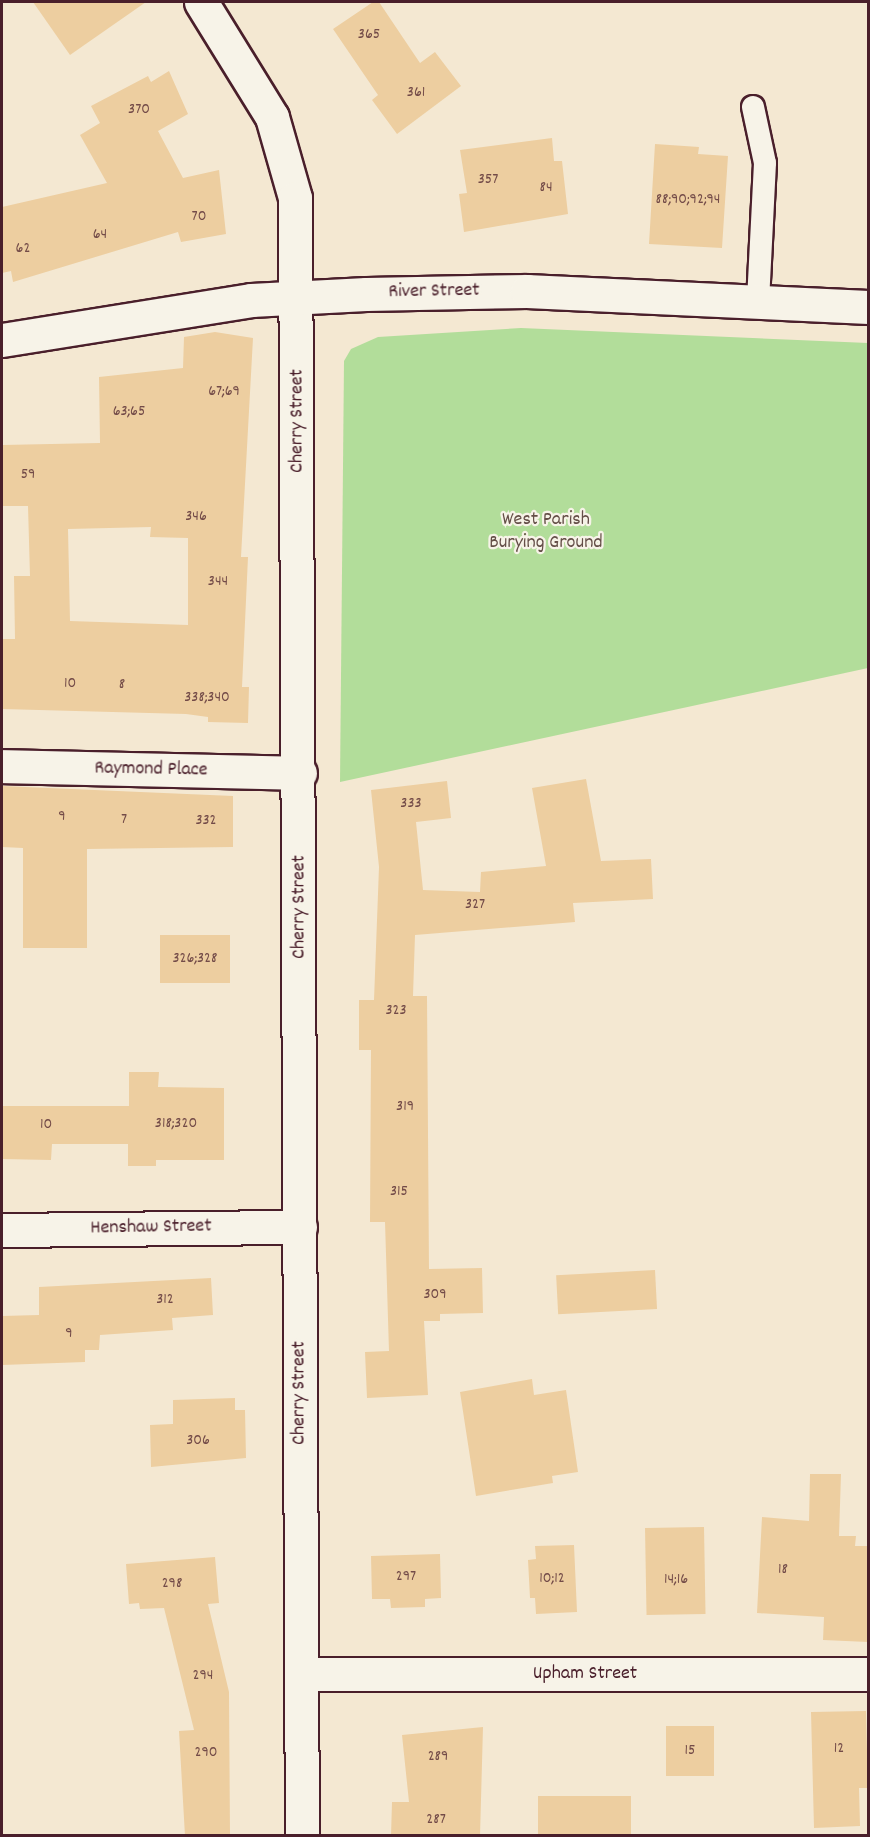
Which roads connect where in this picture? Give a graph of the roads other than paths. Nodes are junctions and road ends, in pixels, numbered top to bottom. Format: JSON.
{"nodes":[{"id":1,"x":201,"y":2,"type":"edge"},
{"id":2,"x":753,"y":107,"type":"dead end"},
{"id":3,"x":297,"y":297,"type":"junction"},
{"id":4,"x":758,"y":302,"type":"junction"},
{"id":5,"x":868,"y":307,"type":"edge"},
{"id":6,"x":2,"y":340,"type":"edge"},
{"id":7,"x":2,"y":766,"type":"edge"},
{"id":8,"x":300,"y":773,"type":"junction"},
{"id":9,"x":300,"y":1227,"type":"junction"},
{"id":10,"x":2,"y":1230,"type":"edge"},
{"id":11,"x":301,"y":1674,"type":"junction"},
{"id":12,"x":868,"y":1674,"type":"edge"},
{"id":13,"x":302,"y":1836,"type":"edge"}],
"edges":[{"from":1,"to":3,"type":"street","name":"Cherry Street"},
{"from":2,"to":4,"type":"lane"},
{"from":3,"to":4,"type":"street","name":"River Street"},
{"from":3,"to":6,"type":"street","name":"River Street"},
{"from":3,"to":8,"type":"street","name":"Cherry Street"},
{"from":4,"to":5,"type":"street","name":"River Street"},
{"from":7,"to":8,"type":"street","name":"Raymond Place"},
{"from":8,"to":9,"type":"street","name":"Cherry Street"},
{"from":9,"to":10,"type":"street","name":"Henshaw Street"},
{"from":9,"to":11,"type":"street","name":"Cherry Street"},
{"from":11,"to":12,"type":"street","name":"Upham Street"},
{"from":11,"to":13,"type":"street","name":"Cherry Street"}]}
